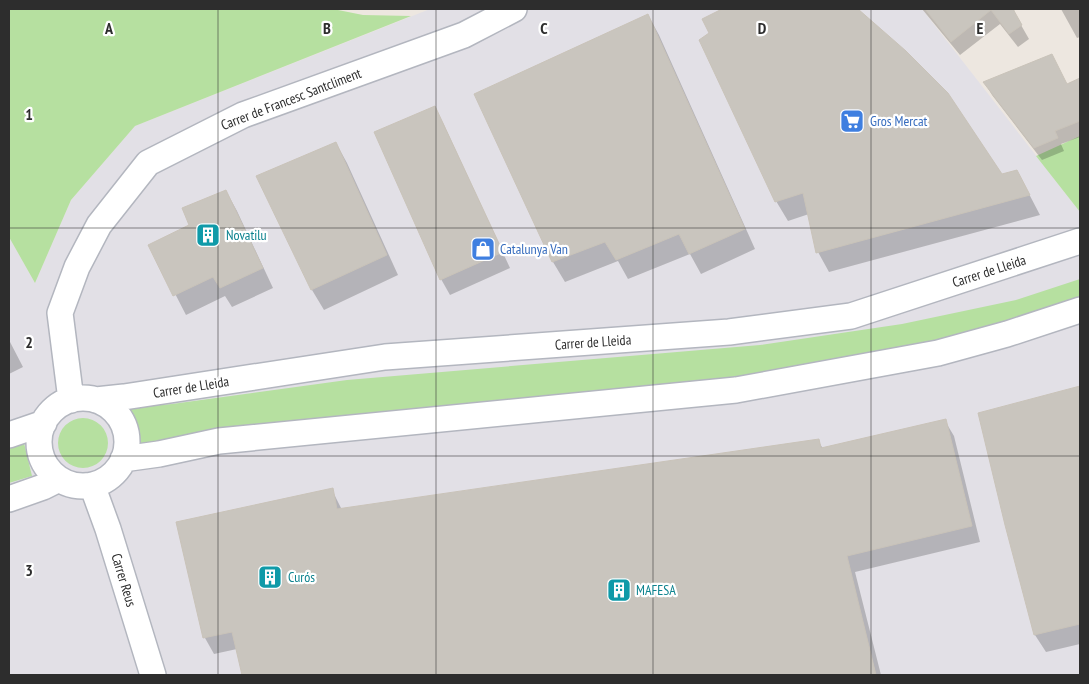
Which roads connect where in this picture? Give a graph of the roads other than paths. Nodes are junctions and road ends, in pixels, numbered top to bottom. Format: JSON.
{"nodes":[{"id":1,"x":514,"y":9,"type":"edge"},
{"id":2,"x":1080,"y":241,"type":"edge"},
{"id":3,"x":1078,"y":312,"type":"edge"},
{"id":4,"x":71,"y":400,"type":"junction"},
{"id":5,"x":96,"y":400,"type":"junction"},
{"id":6,"x":44,"y":423,"type":"junction"},
{"id":7,"x":9,"y":435,"type":"edge"},
{"id":8,"x":124,"y":459,"type":"junction"},
{"id":9,"x":59,"y":479,"type":"junction"},
{"id":10,"x":92,"y":485,"type":"junction"},
{"id":11,"x":9,"y":499,"type":"edge"},
{"id":12,"x":153,"y":675,"type":"edge"}],
"edges":[{"from":1,"to":4,"type":"street","name":"Carrer de Francesc Santcliment"},
{"from":2,"to":5,"type":"street","name":"Carrer de Lleida"},
{"from":3,"to":8,"type":"street"},
{"from":4,"to":5,"type":"street"},
{"from":4,"to":6,"type":"street"},
{"from":5,"to":8,"type":"street"},
{"from":6,"to":7,"type":"street"},
{"from":6,"to":9,"type":"street"},
{"from":8,"to":10,"type":"street"},
{"from":9,"to":10,"type":"street"},
{"from":9,"to":11,"type":"street"},
{"from":10,"to":12,"type":"street","name":"Carrer Reus"}]}
